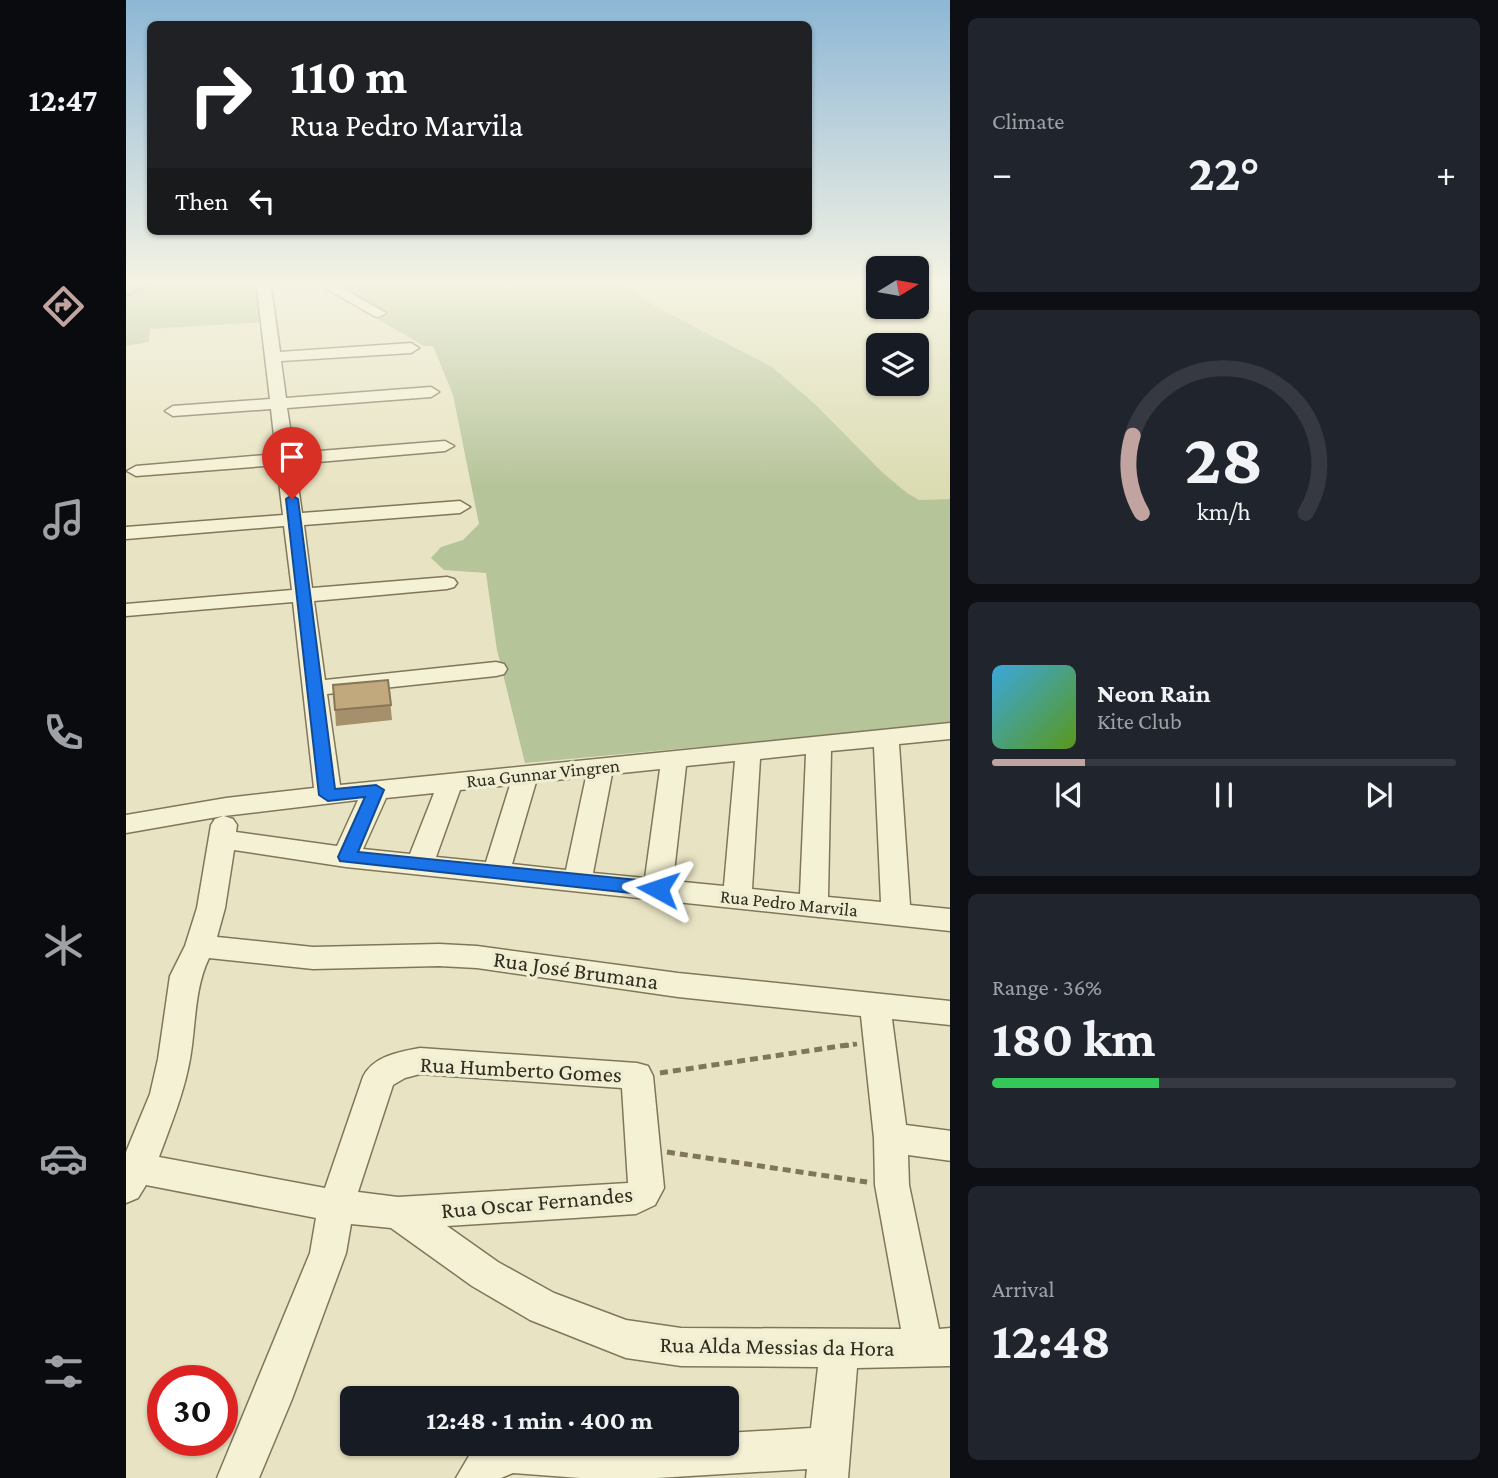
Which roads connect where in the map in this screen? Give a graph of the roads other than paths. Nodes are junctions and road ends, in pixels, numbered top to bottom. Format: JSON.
{"nodes":[{"id":1,"x":272,"y":350,"type":"edge"},
{"id":2,"x":381,"y":350,"type":"edge"},
{"id":3,"x":273,"y":357,"type":"junction"},
{"id":4,"x":431,"y":392,"type":"dead end"},
{"id":5,"x":279,"y":402,"type":"junction"},
{"id":6,"x":173,"y":411,"type":"dead end"},
{"id":7,"x":445,"y":446,"type":"dead end"},
{"id":8,"x":286,"y":458,"type":"junction"},
{"id":9,"x":136,"y":471,"type":"dead end"},
{"id":10,"x":460,"y":507,"type":"dead end"},
{"id":11,"x":295,"y":520,"type":"junction"},
{"id":12,"x":126,"y":533,"type":"edge"},
{"id":13,"x":447,"y":583,"type":"dead end"},
{"id":14,"x":304,"y":595,"type":"junction"},
{"id":15,"x":126,"y":610,"type":"edge"},
{"id":16,"x":496,"y":669,"type":"dead end"},
{"id":17,"x":315,"y":688,"type":"junction"},
{"id":18,"x":950,"y":731,"type":"edge"},
{"id":19,"x":886,"y":738,"type":"junction"},
{"id":20,"x":819,"y":745,"type":"junction"},
{"id":21,"x":748,"y":752,"type":"junction"},
{"id":22,"x":674,"y":759,"type":"junction"},
{"id":23,"x":601,"y":766,"type":"junction"},
{"id":24,"x":525,"y":776,"type":"junction"},
{"id":25,"x":450,"y":783,"type":"junction"},
{"id":26,"x":376,"y":790,"type":"junction"},
{"id":27,"x":328,"y":795,"type":"junction"},
{"id":28,"x":226,"y":807,"type":"junction"},
{"id":29,"x":131,"y":823,"type":"edge"},
{"id":30,"x":223,"y":839,"type":"junction"},
{"id":31,"x":346,"y":857,"type":"junction"},
{"id":32,"x":419,"y":865,"type":"junction"},
{"id":33,"x":496,"y":873,"type":"junction"},
{"id":34,"x":577,"y":882,"type":"junction"},
{"id":35,"x":658,"y":889,"type":"junction"},
{"id":36,"x":737,"y":898,"type":"junction"},
{"id":37,"x":814,"y":905,"type":"junction"},
{"id":38,"x":896,"y":914,"type":"junction"},
{"id":39,"x":950,"y":920,"type":"edge"},
{"id":40,"x":200,"y":946,"type":"junction"},
{"id":41,"x":875,"y":1005,"type":"junction"},
{"id":42,"x":950,"y":1013,"type":"edge"},
{"id":43,"x":637,"y":1076,"type":"joint"},
{"id":44,"x":891,"y":1138,"type":"junction"},
{"id":45,"x":950,"y":1146,"type":"edge"},
{"id":46,"x":132,"y":1178,"type":"edge"},
{"id":47,"x":336,"y":1206,"type":"junction"},
{"id":48,"x":397,"y":1213,"type":"junction"},
{"id":49,"x":839,"y":1347,"type":"junction"},
{"id":50,"x":937,"y":1348,"type":"edge"},
{"id":51,"x":828,"y":1462,"type":"edge"},
{"id":52,"x":483,"y":1469,"type":"edge"},
{"id":53,"x":613,"y":1469,"type":"edge"},
{"id":54,"x":238,"y":1478,"type":"edge"}],
"edges":[{"from":1,"to":3,"type":"street"},
{"from":2,"to":3,"type":"street"},
{"from":3,"to":5,"type":"street"},
{"from":4,"to":5,"type":"street"},
{"from":5,"to":6,"type":"street"},
{"from":5,"to":8,"type":"street"},
{"from":7,"to":8,"type":"street"},
{"from":8,"to":9,"type":"street"},
{"from":8,"to":11,"type":"street"},
{"from":10,"to":11,"type":"street"},
{"from":11,"to":12,"type":"street"},
{"from":11,"to":14,"type":"street"},
{"from":13,"to":14,"type":"street"},
{"from":14,"to":15,"type":"street"},
{"from":14,"to":17,"type":"street"},
{"from":16,"to":17,"type":"street"},
{"from":17,"to":27,"type":"street"},
{"from":18,"to":19,"type":"street","name":"Rua Gunnar Vingren"},
{"from":19,"to":20,"type":"street","name":"Rua Gunnar Vingren"},
{"from":19,"to":38,"type":"street"},
{"from":20,"to":21,"type":"street","name":"Rua Gunnar Vingren"},
{"from":20,"to":37,"type":"street"},
{"from":21,"to":22,"type":"street","name":"Rua Gunnar Vingren"},
{"from":21,"to":36,"type":"street"},
{"from":22,"to":23,"type":"street","name":"Rua Gunnar Vingren"},
{"from":22,"to":35,"type":"street"},
{"from":23,"to":24,"type":"street","name":"Rua Gunnar Vingren"},
{"from":23,"to":34,"type":"street"},
{"from":24,"to":25,"type":"street","name":"Rua Gunnar Vingren"},
{"from":24,"to":33,"type":"street"},
{"from":25,"to":26,"type":"street","name":"Rua Gunnar Vingren"},
{"from":25,"to":32,"type":"street"},
{"from":26,"to":27,"type":"street","name":"Rua Gunnar Vingren"},
{"from":26,"to":31,"type":"street"},
{"from":27,"to":28,"type":"street","name":"Rua Gunnar Vingren"},
{"from":28,"to":29,"type":"street","name":"Rua Gunnar Vingren"},
{"from":28,"to":30,"type":"street"},
{"from":30,"to":31,"type":"street","name":"Rua Pedro Marvila"},
{"from":30,"to":40,"type":"street"},
{"from":31,"to":32,"type":"street","name":"Rua Pedro Marvila"},
{"from":32,"to":33,"type":"street","name":"Rua Pedro Marvila"},
{"from":33,"to":34,"type":"street","name":"Rua Pedro Marvila"},
{"from":34,"to":35,"type":"street","name":"Rua Pedro Marvila"},
{"from":35,"to":36,"type":"street","name":"Rua Pedro Marvila"},
{"from":36,"to":37,"type":"street","name":"Rua Pedro Marvila"},
{"from":37,"to":38,"type":"street","name":"Rua Pedro Marvila"},
{"from":38,"to":39,"type":"street","name":"Rua Pedro Marvila"},
{"from":40,"to":41,"type":"street","name":"Rua José Brumana"},
{"from":40,"to":46,"type":"street"},
{"from":41,"to":42,"type":"street","name":"Rua José Brumana"},
{"from":41,"to":44,"type":"street"},
{"from":43,"to":47,"type":"street","name":"Rua Humberto Gomes"},
{"from":43,"to":48,"type":"street","name":"Rua Oscar Fernandes"},
{"from":44,"to":45,"type":"street"},
{"from":44,"to":50,"type":"street"},
{"from":46,"to":47,"type":"street","name":"Rua Alda Messias da Hora"},
{"from":47,"to":48,"type":"street","name":"Rua Alda Messias da Hora"},
{"from":47,"to":54,"type":"street","name":"Rua Humberto Gomes"},
{"from":48,"to":49,"type":"street","name":"Rua Alda Messias da Hora"},
{"from":49,"to":50,"type":"street","name":"Rua Alda Messias da Hora"},
{"from":49,"to":51,"type":"street"},
{"from":51,"to":53,"type":"street"},
{"from":52,"to":53,"type":"street"}]}
